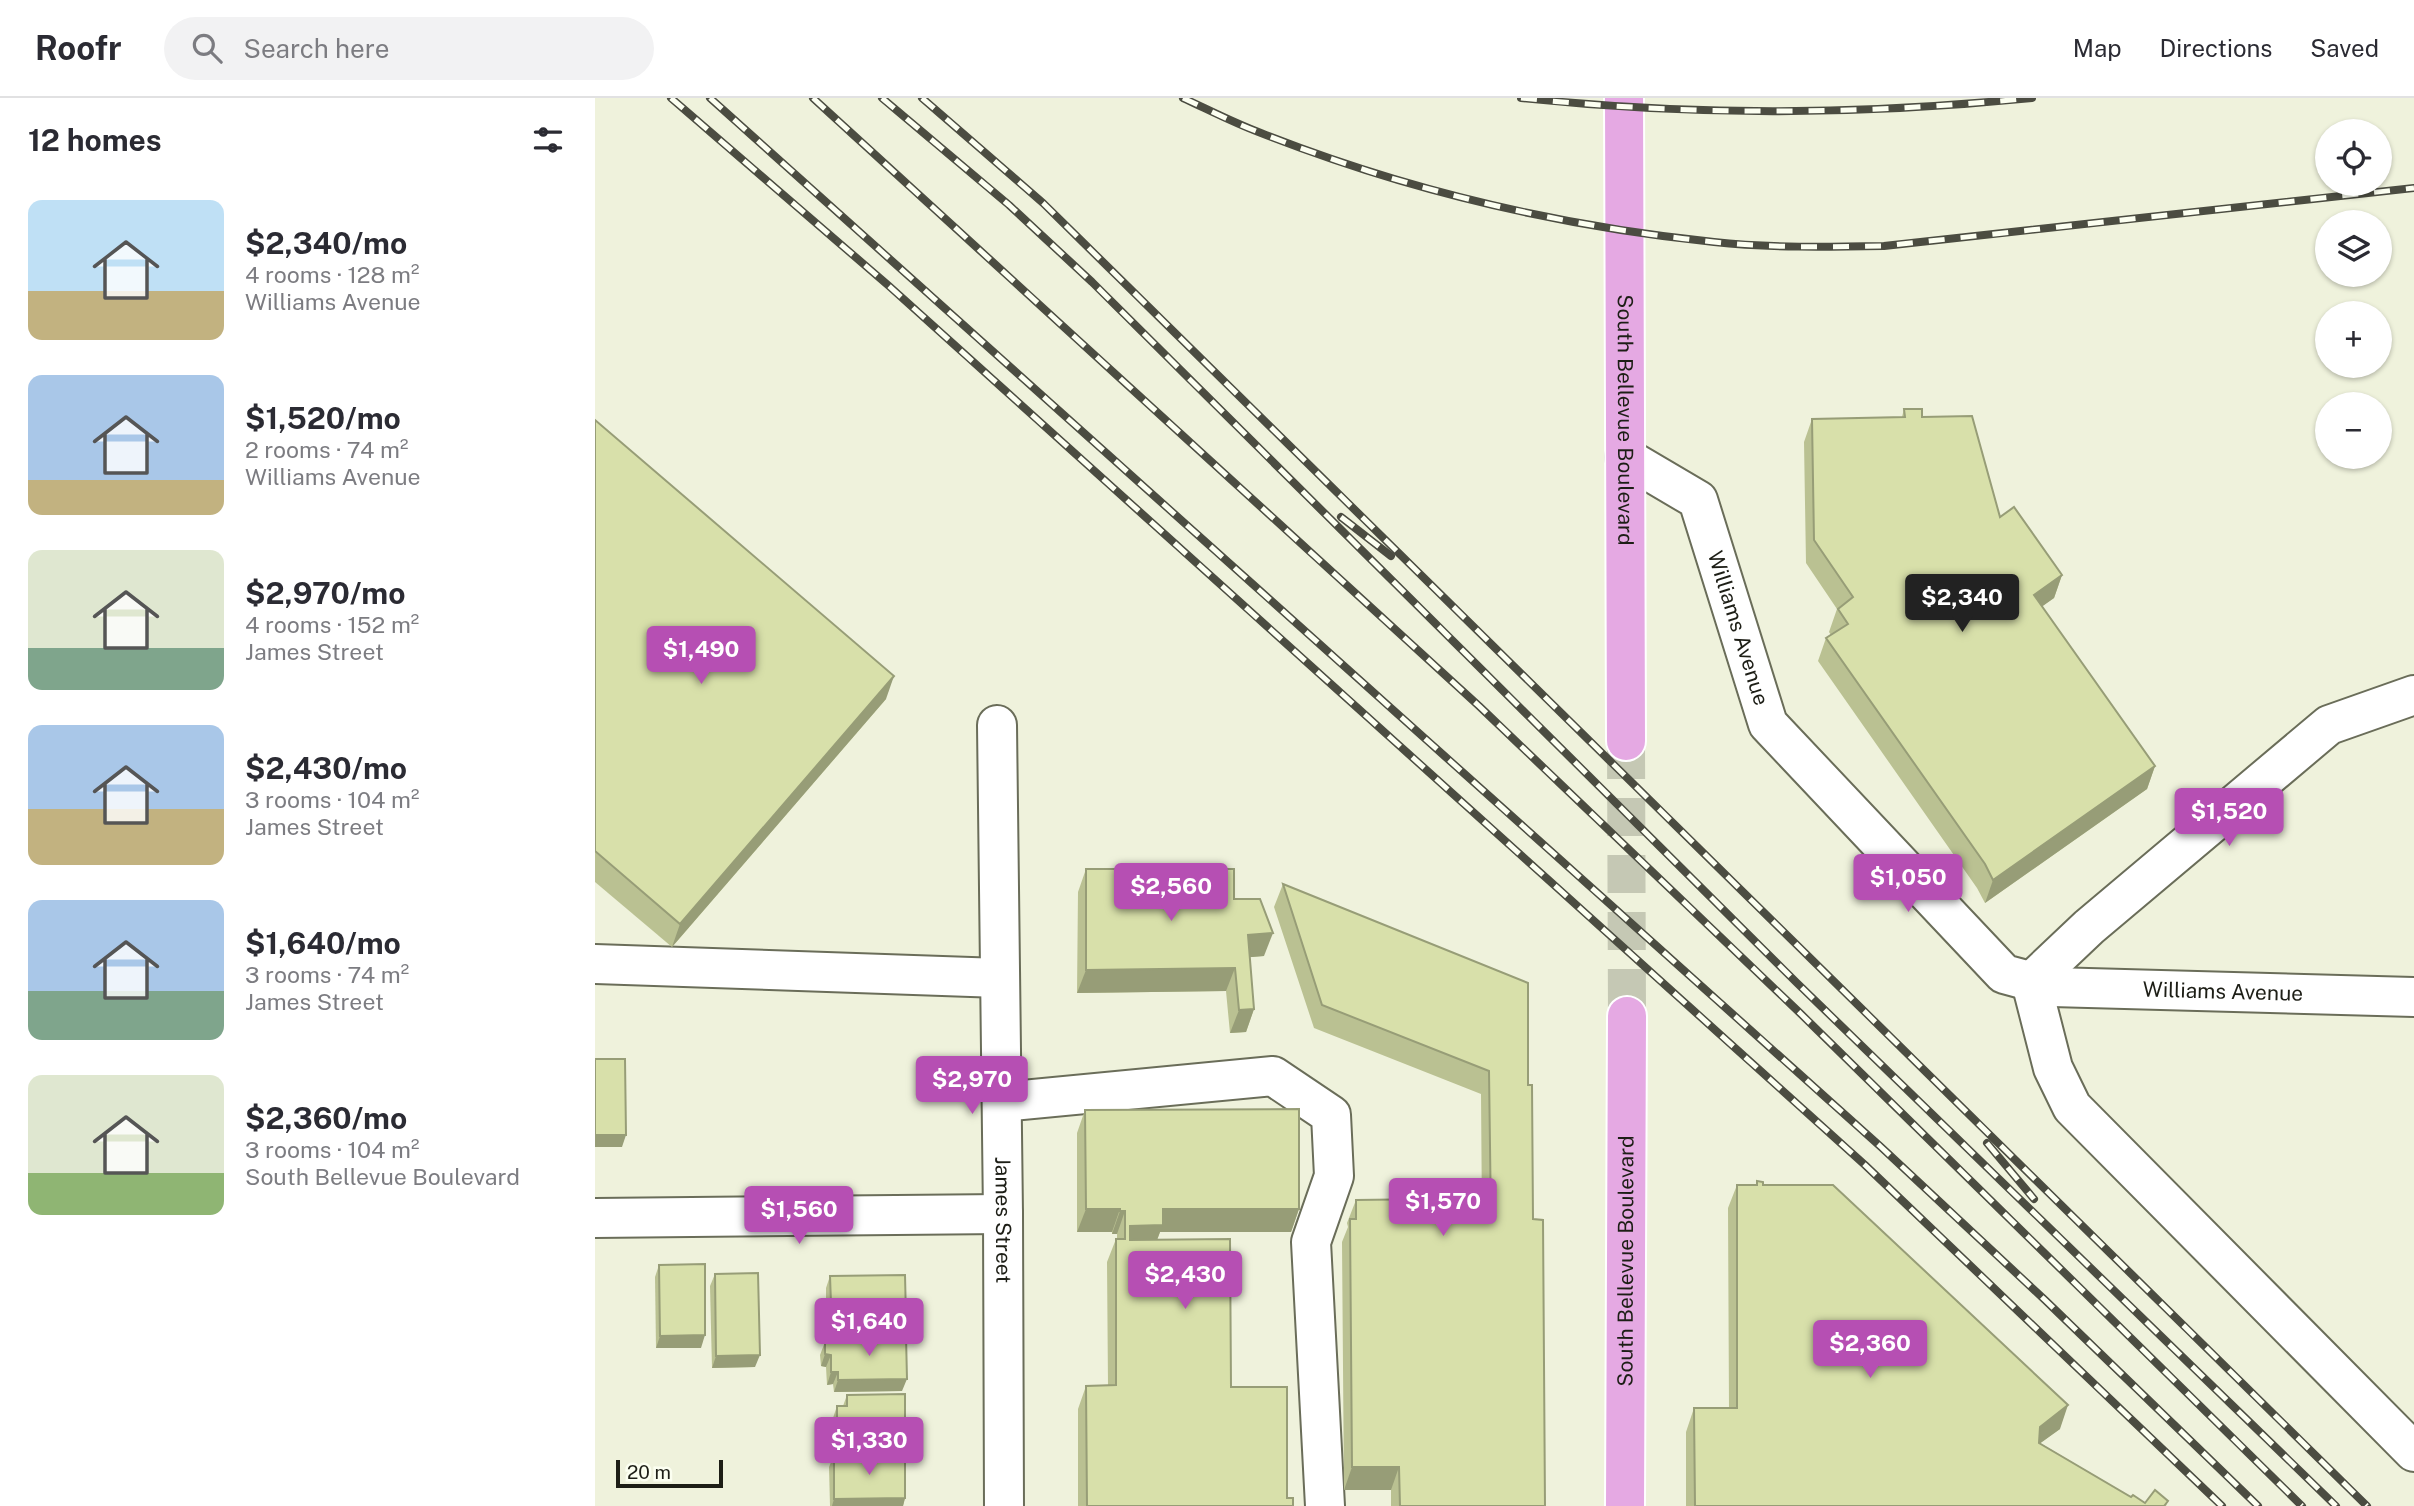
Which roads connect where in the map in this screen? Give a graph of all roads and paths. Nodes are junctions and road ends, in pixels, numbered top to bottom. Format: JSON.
{"nodes":[{"id":1,"x":1624,"y":98,"type":"edge"},
{"id":2,"x":1625,"y":457,"type":"junction"},
{"id":3,"x":2414,"y":695,"type":"edge"},
{"id":4,"x":997,"y":725,"type":"dead end"},
{"id":5,"x":1626,"y":741,"type":"tunnel mouth"},
{"id":6,"x":595,"y":964,"type":"edge"},
{"id":7,"x":1000,"y":978,"type":"junction"},
{"id":8,"x":2031,"y":982,"type":"junction"},
{"id":9,"x":2414,"y":997,"type":"edge"},
{"id":10,"x":1627,"y":1016,"type":"tunnel mouth"},
{"id":11,"x":1002,"y":1102,"type":"junction"},
{"id":12,"x":1003,"y":1214,"type":"junction"},
{"id":13,"x":595,"y":1218,"type":"edge"},
{"id":14,"x":2414,"y":1452,"type":"edge"},
{"id":15,"x":1004,"y":1506,"type":"edge"},
{"id":16,"x":1325,"y":1506,"type":"edge"},
{"id":17,"x":1625,"y":1506,"type":"edge"}],
"edges":[{"from":1,"to":2,"type":"main road","name":"South Bellevue Boulevard"},
{"from":2,"to":5,"type":"main road","name":"South Bellevue Boulevard"},
{"from":2,"to":8,"type":"street","name":"Williams Avenue"},
{"from":3,"to":8,"type":"street"},
{"from":4,"to":7,"type":"street","name":"James Street"},
{"from":6,"to":7,"type":"street"},
{"from":7,"to":11,"type":"street","name":"James Street"},
{"from":8,"to":9,"type":"street","name":"Williams Avenue"},
{"from":8,"to":14,"type":"street"},
{"from":10,"to":17,"type":"main road","name":"South Bellevue Boulevard"},
{"from":11,"to":12,"type":"street","name":"James Street"},
{"from":11,"to":16,"type":"street"},
{"from":12,"to":13,"type":"street"},
{"from":12,"to":15,"type":"street","name":"James Street"}]}
